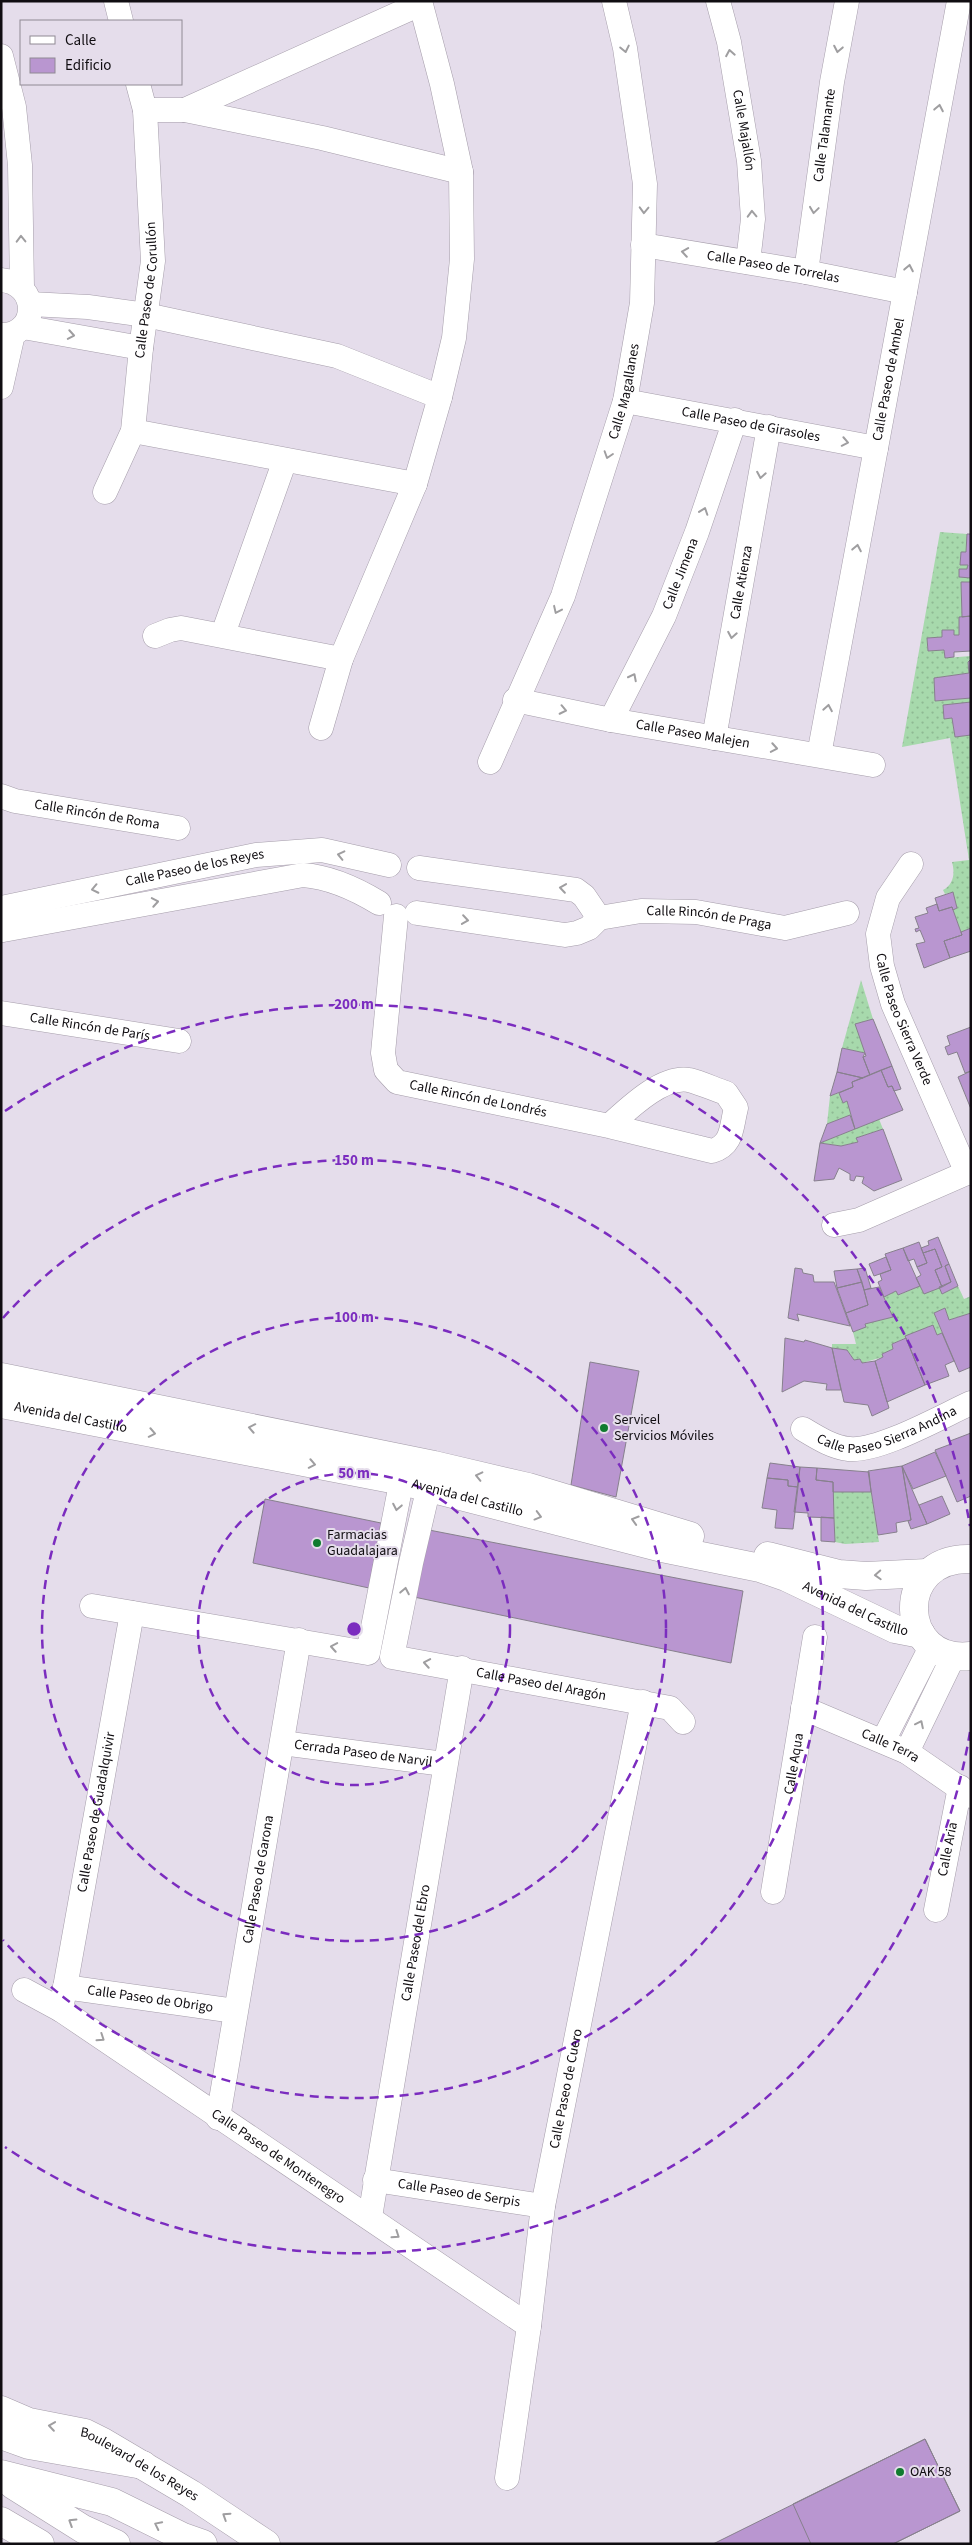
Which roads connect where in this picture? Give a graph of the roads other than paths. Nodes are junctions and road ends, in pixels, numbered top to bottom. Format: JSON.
{"nodes":[{"id":1,"x":116,"y":1,"type":"edge"},
{"id":2,"x":614,"y":1,"type":"edge"},
{"id":3,"x":718,"y":1,"type":"edge"},
{"id":4,"x":847,"y":1,"type":"edge"},
{"id":5,"x":959,"y":1,"type":"edge"},
{"id":6,"x":420,"y":3,"type":"edge"},
{"id":7,"x":122,"y":20,"type":"edge"},
{"id":8,"x":1,"y":56,"type":"edge"},
{"id":9,"x":138,"y":85,"type":"edge"},
{"id":10,"x":145,"y":110,"type":"junction"},
{"id":11,"x":185,"y":110,"type":"junction"},
{"id":12,"x":461,"y":172,"type":"junction"},
{"id":13,"x":643,"y":245,"type":"junction"},
{"id":14,"x":748,"y":262,"type":"junction"},
{"id":15,"x":806,"y":272,"type":"junction"},
{"id":16,"x":18,"y":291,"type":"edge"},
{"id":17,"x":905,"y":292,"type":"junction"},
{"id":18,"x":146,"y":315,"type":"junction"},
{"id":19,"x":12,"y":332,"type":"edge"},
{"id":20,"x":141,"y":348,"type":"junction"},
{"id":21,"x":1,"y":387,"type":"edge"},
{"id":22,"x":440,"y":397,"type":"junction"},
{"id":23,"x":625,"y":401,"type":"junction"},
{"id":24,"x":735,"y":420,"type":"junction"},
{"id":25,"x":770,"y":428,"type":"junction"},
{"id":26,"x":132,"y":431,"type":"junction"},
{"id":27,"x":876,"y":448,"type":"junction"},
{"id":28,"x":285,"y":460,"type":"junction"},
{"id":29,"x":415,"y":484,"type":"junction"},
{"id":30,"x":105,"y":492,"type":"dead end"},
{"id":31,"x":223,"y":634,"type":"junction"},
{"id":32,"x":155,"y":636,"type":"dead end"},
{"id":33,"x":341,"y":659,"type":"junction"},
{"id":34,"x":515,"y":700,"type":"junction"},
{"id":35,"x":611,"y":720,"type":"junction"},
{"id":36,"x":321,"y":728,"type":"dead end"},
{"id":37,"x":714,"y":738,"type":"junction"},
{"id":38,"x":819,"y":756,"type":"junction"},
{"id":39,"x":490,"y":762,"type":"dead end"},
{"id":40,"x":873,"y":764,"type":"dead end"},
{"id":41,"x":6,"y":802,"type":"edge"},
{"id":42,"x":178,"y":828,"type":"dead end"},
{"id":43,"x":911,"y":864,"type":"dead end"},
{"id":44,"x":388,"y":866,"type":"junction"},
{"id":45,"x":419,"y":868,"type":"junction"},
{"id":46,"x":397,"y":911,"type":"junction"},
{"id":47,"x":847,"y":913,"type":"dead end"},
{"id":48,"x":599,"y":918,"type":"junction"},
{"id":49,"x":2,"y":922,"type":"edge"},
{"id":50,"x":1,"y":1013,"type":"edge"},
{"id":51,"x":179,"y":1041,"type":"dead end"},
{"id":52,"x":609,"y":1126,"type":"junction"},
{"id":53,"x":969,"y":1172,"type":"edge"},
{"id":54,"x":834,"y":1225,"type":"dead end"},
{"id":55,"x":1,"y":1377,"type":"edge"},
{"id":56,"x":971,"y":1403,"type":"edge"},
{"id":57,"x":1,"y":1404,"type":"edge"},
{"id":58,"x":803,"y":1429,"type":"dead end"},
{"id":59,"x":404,"y":1470,"type":"junction"},
{"id":60,"x":432,"y":1477,"type":"junction"},
{"id":61,"x":665,"y":1539,"type":"junction"},
{"id":62,"x":966,"y":1556,"type":"edge"},
{"id":63,"x":927,"y":1573,"type":"junction"},
{"id":64,"x":92,"y":1606,"type":"dead end"},
{"id":65,"x":132,"y":1613,"type":"junction"},
{"id":66,"x":376,"y":1615,"type":"junction"},
{"id":67,"x":400,"y":1620,"type":"junction"},
{"id":68,"x":815,"y":1637,"type":"dead end"},
{"id":69,"x":299,"y":1640,"type":"junction"},
{"id":70,"x":951,"y":1653,"type":"edge"},
{"id":71,"x":462,"y":1668,"type":"junction"},
{"id":72,"x":642,"y":1702,"type":"junction"},
{"id":73,"x":803,"y":1708,"type":"junction"},
{"id":74,"x":683,"y":1722,"type":"dead end"},
{"id":75,"x":883,"y":1741,"type":"junction"},
{"id":76,"x":282,"y":1743,"type":"junction"},
{"id":77,"x":907,"y":1752,"type":"junction"},
{"id":78,"x":444,"y":1764,"type":"junction"},
{"id":79,"x":965,"y":1792,"type":"edge"},
{"id":80,"x":772,"y":1892,"type":"dead end"},
{"id":81,"x":936,"y":1910,"type":"dead end"},
{"id":82,"x":65,"y":1987,"type":"junction"},
{"id":83,"x":24,"y":1990,"type":"dead end"},
{"id":84,"x":60,"y":2010,"type":"junction"},
{"id":85,"x":235,"y":2011,"type":"junction"},
{"id":86,"x":218,"y":2118,"type":"junction"},
{"id":87,"x":375,"y":2180,"type":"junction"},
{"id":88,"x":543,"y":2206,"type":"junction"},
{"id":89,"x":370,"y":2217,"type":"junction"},
{"id":90,"x":529,"y":2326,"type":"junction"},
{"id":91,"x":1,"y":2410,"type":"edge"},
{"id":92,"x":1,"y":2435,"type":"edge"},
{"id":93,"x":143,"y":2465,"type":"junction"},
{"id":94,"x":1,"y":2476,"type":"edge"},
{"id":95,"x":507,"y":2478,"type":"dead end"},
{"id":96,"x":1,"y":2521,"type":"edge"},
{"id":97,"x":33,"y":2541,"type":"edge"},
{"id":98,"x":116,"y":2544,"type":"edge"},
{"id":99,"x":203,"y":2544,"type":"edge"},
{"id":100,"x":266,"y":2544,"type":"edge"}],
"edges":[{"from":1,"to":7,"type":"street"},
{"from":2,"to":13,"type":"street","name":"Calle Magallanes","one_way":true},
{"from":14,"to":3,"type":"street","name":"Calle Majallón","one_way":true},
{"from":4,"to":15,"type":"street","name":"Calle Talamante","one_way":true},
{"from":17,"to":5,"type":"street","name":"Calle Paseo de Ambel","one_way":true},
{"from":6,"to":11,"type":"street"},
{"from":6,"to":12,"type":"street"},
{"from":16,"to":8,"type":"street","one_way":true},
{"from":9,"to":10,"type":"street","name":"Calle Paseo de Corullón"},
{"from":10,"to":11,"type":"street"},
{"from":10,"to":18,"type":"street","name":"Calle Paseo de Corullón"},
{"from":11,"to":12,"type":"street"},
{"from":12,"to":22,"type":"street"},
{"from":14,"to":13,"type":"street","name":"Calle Paseo de Torrelas","one_way":true},
{"from":13,"to":23,"type":"street","name":"Calle Magallanes"},
{"from":14,"to":15,"type":"street","name":"Calle Paseo de Torrelas"},
{"from":15,"to":17,"type":"street","name":"Calle Paseo de Torrelas"},
{"from":16,"to":18,"type":"street"},
{"from":16,"to":19,"type":"street"},
{"from":17,"to":27,"type":"street","name":"Calle Paseo de Ambel"},
{"from":18,"to":20,"type":"street","name":"Calle Paseo de Corullón"},
{"from":18,"to":22,"type":"street"},
{"from":19,"to":20,"type":"street","one_way":true},
{"from":19,"to":21,"type":"street"},
{"from":20,"to":26,"type":"street","name":"Calle Paseo de Corullón"},
{"from":22,"to":29,"type":"street"},
{"from":23,"to":24,"type":"street","name":"Calle Paseo de Girasoles"},
{"from":23,"to":34,"type":"street","name":"Calle Magallanes","one_way":true},
{"from":24,"to":25,"type":"street","name":"Calle Paseo de Girasoles"},
{"from":35,"to":24,"type":"street","name":"Calle Jimena","one_way":true},
{"from":25,"to":27,"type":"street","name":"Calle Paseo de Girasoles","one_way":true},
{"from":25,"to":37,"type":"street","name":"Calle Atienza","one_way":true},
{"from":26,"to":28,"type":"street"},
{"from":26,"to":30,"type":"street","name":"Calle Paseo de Corullón"},
{"from":38,"to":27,"type":"street","name":"Calle Paseo de Ambel","one_way":true},
{"from":28,"to":29,"type":"street"},
{"from":28,"to":31,"type":"street"},
{"from":29,"to":33,"type":"street"},
{"from":31,"to":32,"type":"street"},
{"from":31,"to":33,"type":"street"},
{"from":33,"to":36,"type":"street"},
{"from":34,"to":35,"type":"street","name":"Calle Paseo Malejen","one_way":true},
{"from":34,"to":39,"type":"street","name":"Calle Magallanes"},
{"from":35,"to":37,"type":"street","name":"Calle Paseo Malejen"},
{"from":37,"to":38,"type":"street","name":"Calle Paseo Malejen","one_way":true},
{"from":38,"to":40,"type":"street","name":"Calle Paseo Malejen"},
{"from":41,"to":42,"type":"street","name":"Calle Rincón de Roma"},
{"from":43,"to":53,"type":"street","name":"Calle Paseo Sierra Verde"},
{"from":44,"to":45,"type":"street"},
{"from":44,"to":46,"type":"street"},
{"from":44,"to":49,"type":"street","name":"Calle Paseo de los Reyes","one_way":true},
{"from":45,"to":46,"type":"street"},
{"from":48,"to":45,"type":"street","one_way":true},
{"from":46,"to":48,"type":"street","name":"Calle Rincón de Praga","one_way":true},
{"from":49,"to":46,"type":"street","name":"Calle Paseo de los Reyes","one_way":true},
{"from":46,"to":52,"type":"street","name":"Calle Rincón de Londrés"},
{"from":47,"to":48,"type":"street","name":"Calle Rincón de Praga"},
{"from":50,"to":51,"type":"street","name":"Calle Rincón de París"},
{"from":52,"to":52,"type":"street","name":"Calle Rincón de Londrés"},
{"from":53,"to":54,"type":"street"},
{"from":59,"to":55,"type":"main road","name":"Avenida del Castillo","one_way":true},
{"from":56,"to":58,"type":"street","name":"Calle Paseo Sierra Andina"},
{"from":57,"to":59,"type":"main road","name":"Avenida del Castillo","one_way":true},
{"from":59,"to":60,"type":"main road","name":"Avenida del Castillo"},
{"from":59,"to":66,"type":"street","one_way":true},
{"from":60,"to":61,"type":"main road","name":"Avenida del Castillo"},
{"from":67,"to":60,"type":"street","one_way":true},
{"from":63,"to":61,"type":"main road","name":"Avenida del Castillo","one_way":true},
{"from":61,"to":70,"type":"main road","name":"Avenida del Castillo"},
{"from":62,"to":63,"type":"main road"},
{"from":63,"to":70,"type":"main road"},
{"from":64,"to":65,"type":"street"},
{"from":65,"to":69,"type":"street"},
{"from":65,"to":82,"type":"street","name":"Calle Paseo de Guadalquivir"},
{"from":66,"to":67,"type":"street"},
{"from":66,"to":69,"type":"street","one_way":true},
{"from":71,"to":67,"type":"street","name":"Calle Paseo del Aragón","one_way":true},
{"from":68,"to":73,"type":"street","name":"Calle Aqua"},
{"from":69,"to":76,"type":"street","name":"Calle Paseo de Garona"},
{"from":70,"to":75,"type":"street"},
{"from":77,"to":70,"type":"street","one_way":true},
{"from":71,"to":72,"type":"street","name":"Calle Paseo del Aragón"},
{"from":71,"to":78,"type":"street","name":"Calle Paseo del Ebro"},
{"from":72,"to":74,"type":"street","name":"Calle Paseo del Aragón"},
{"from":72,"to":88,"type":"street","name":"Calle Paseo de Cuero"},
{"from":73,"to":75,"type":"street","name":"Calle Terra"},
{"from":73,"to":80,"type":"street","name":"Calle Aqua"},
{"from":75,"to":77,"type":"street","name":"Calle Terra"},
{"from":76,"to":78,"type":"street","name":"Cerrada Paseo de Narvil"},
{"from":76,"to":85,"type":"street","name":"Calle Paseo de Garona"},
{"from":77,"to":79,"type":"street","name":"Calle Terra"},
{"from":78,"to":87,"type":"street","name":"Calle Paseo del Ebro"},
{"from":79,"to":81,"type":"street","name":"Calle Aria"},
{"from":82,"to":84,"type":"street","name":"Calle Paseo de Guadalquivir"},
{"from":82,"to":85,"type":"street","name":"Calle Paseo de Obrigo"},
{"from":83,"to":84,"type":"street","name":"Calle Paseo de Montenegro"},
{"from":84,"to":86,"type":"street","name":"Calle Paseo de Montenegro","one_way":true},
{"from":85,"to":86,"type":"street","name":"Calle Paseo de Garona"},
{"from":86,"to":89,"type":"street","name":"Calle Paseo de Montenegro"},
{"from":87,"to":88,"type":"street","name":"Calle Paseo de Serpis"},
{"from":87,"to":89,"type":"street","name":"Calle Paseo del Ebro"},
{"from":88,"to":90,"type":"street","name":"Calle Paseo de Cuero"},
{"from":89,"to":90,"type":"street","name":"Calle Paseo de Montenegro","one_way":true},
{"from":90,"to":95,"type":"street","name":"Calle Paseo de Cuero"},
{"from":93,"to":91,"type":"main road","name":"Boulevard de los Reyes","one_way":true},
{"from":92,"to":93,"type":"main road"},
{"from":100,"to":93,"type":"main road","name":"Boulevard de los Reyes","one_way":true},
{"from":98,"to":94,"type":"main road","one_way":true},
{"from":99,"to":94,"type":"main road","one_way":true},
{"from":96,"to":97,"type":"main road"}]}
